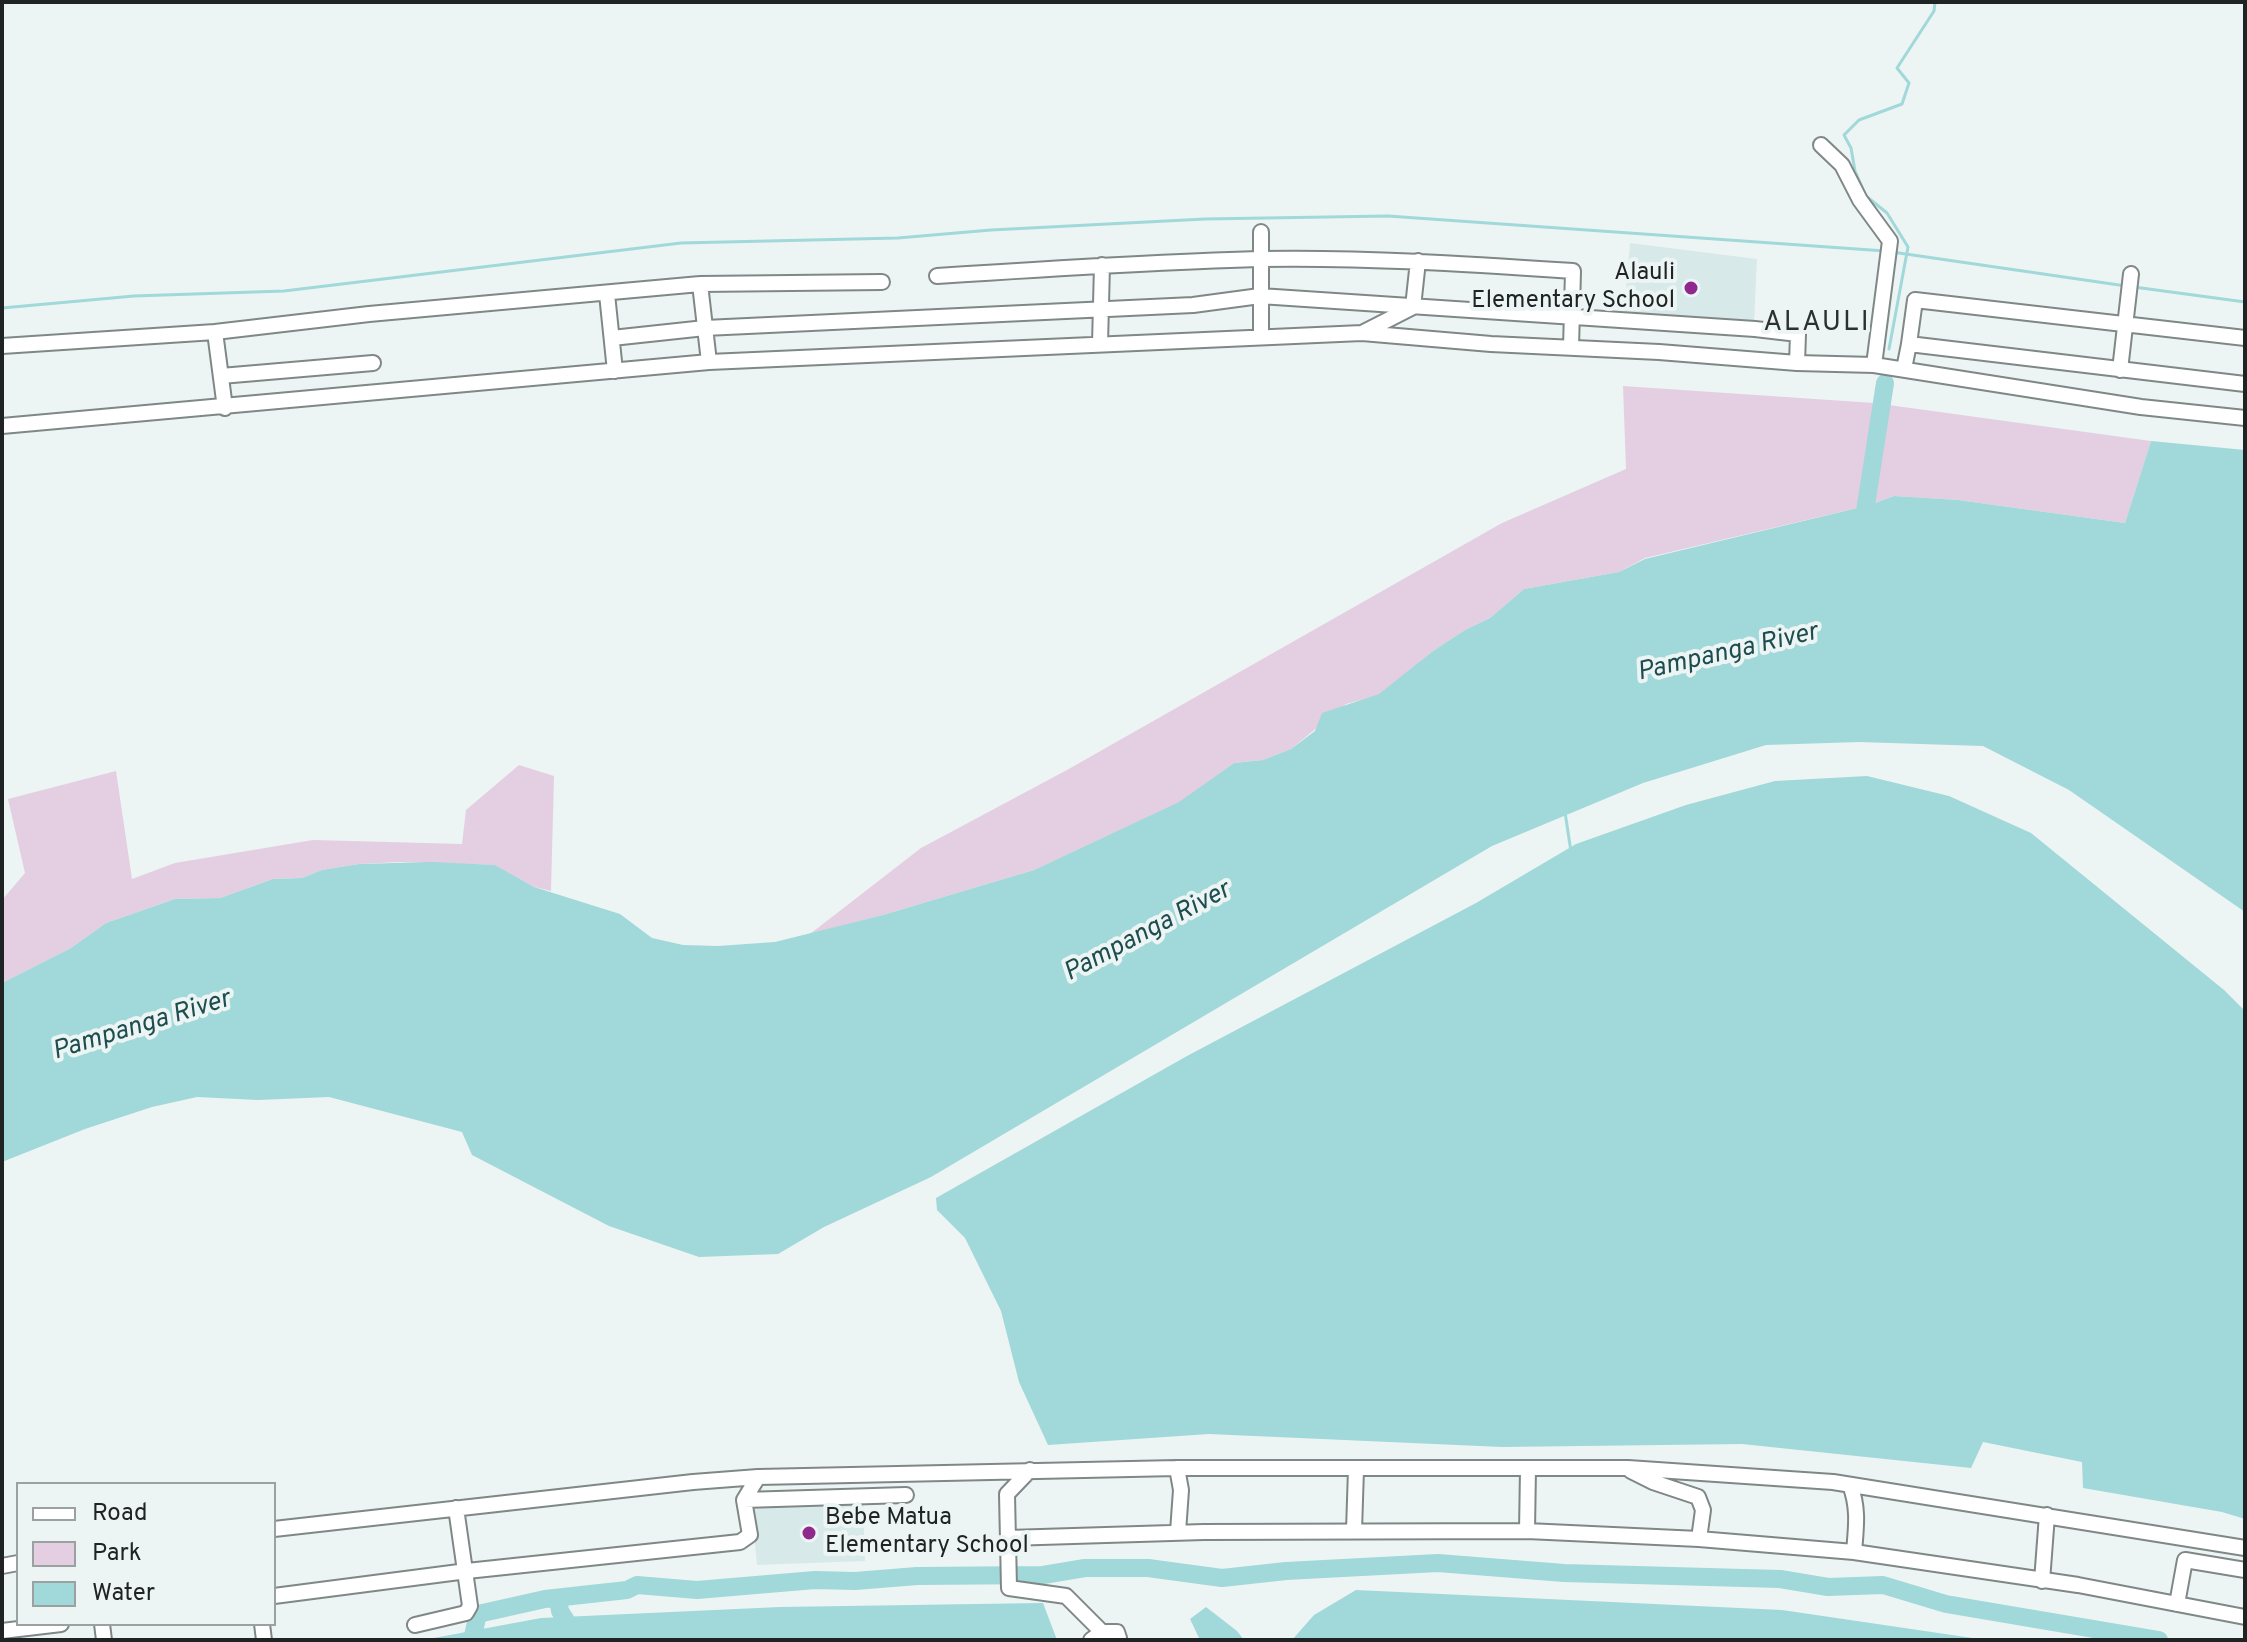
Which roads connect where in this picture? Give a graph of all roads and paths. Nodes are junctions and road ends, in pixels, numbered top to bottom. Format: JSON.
{"nodes":[{"id":1,"x":1821,"y":145,"type":"dead end"},
{"id":2,"x":1261,"y":232,"type":"dead end"},
{"id":3,"x":1260,"y":259,"type":"junction"},
{"id":4,"x":1418,"y":261,"type":"junction"},
{"id":5,"x":1102,"y":265,"type":"junction"},
{"id":6,"x":937,"y":276,"type":"dead end"},
{"id":7,"x":2130,"y":276,"type":"dead end"},
{"id":8,"x":882,"y":282,"type":"dead end"},
{"id":9,"x":700,"y":284,"type":"junction"},
{"id":10,"x":607,"y":294,"type":"junction"},
{"id":11,"x":1260,"y":296,"type":"junction"},
{"id":12,"x":1413,"y":307,"type":"junction"},
{"id":13,"x":1101,"y":309,"type":"junction"},
{"id":14,"x":1571,"y":318,"type":"junction"},
{"id":15,"x":2125,"y":325,"type":"junction"},
{"id":16,"x":705,"y":328,"type":"junction"},
{"id":17,"x":215,"y":332,"type":"junction"},
{"id":18,"x":1362,"y":333,"type":"junction"},
{"id":19,"x":1261,"y":336,"type":"junction"},
{"id":20,"x":612,"y":338,"type":"junction"},
{"id":21,"x":2245,"y":338,"type":"edge"},
{"id":22,"x":1100,"y":344,"type":"junction"},
{"id":23,"x":1909,"y":344,"type":"junction"},
{"id":24,"x":2,"y":346,"type":"edge"},
{"id":25,"x":1571,"y":348,"type":"junction"},
{"id":26,"x":709,"y":362,"type":"junction"},
{"id":27,"x":373,"y":363,"type":"dead end"},
{"id":28,"x":1797,"y":363,"type":"junction"},
{"id":29,"x":1874,"y":365,"type":"junction"},
{"id":30,"x":1904,"y":369,"type":"junction"},
{"id":31,"x":2120,"y":370,"type":"junction"},
{"id":32,"x":615,"y":371,"type":"junction"},
{"id":33,"x":221,"y":376,"type":"junction"},
{"id":34,"x":2245,"y":384,"type":"edge"},
{"id":35,"x":225,"y":408,"type":"junction"},
{"id":36,"x":2245,"y":418,"type":"edge"},
{"id":37,"x":2,"y":426,"type":"edge"},
{"id":38,"x":1177,"y":1468,"type":"junction"},
{"id":39,"x":1628,"y":1468,"type":"junction"},
{"id":40,"x":1356,"y":1469,"type":"junction"},
{"id":41,"x":1528,"y":1469,"type":"junction"},
{"id":42,"x":1030,"y":1470,"type":"junction"},
{"id":43,"x":758,"y":1477,"type":"junction"},
{"id":44,"x":1850,"y":1485,"type":"junction"},
{"id":45,"x":906,"y":1495,"type":"dead end"},
{"id":46,"x":744,"y":1500,"type":"junction"},
{"id":47,"x":456,"y":1508,"type":"junction"},
{"id":48,"x":2047,"y":1515,"type":"junction"},
{"id":49,"x":276,"y":1529,"type":"edge"},
{"id":50,"x":1354,"y":1531,"type":"junction"},
{"id":51,"x":1527,"y":1531,"type":"junction"},
{"id":52,"x":1178,"y":1532,"type":"junction"},
{"id":53,"x":1008,"y":1538,"type":"junction"},
{"id":54,"x":1699,"y":1539,"type":"junction"},
{"id":55,"x":2245,"y":1548,"type":"edge"},
{"id":56,"x":1854,"y":1552,"type":"junction"},
{"id":57,"x":2245,"y":1570,"type":"edge"},
{"id":58,"x":467,"y":1571,"type":"junction"},
{"id":59,"x":2042,"y":1581,"type":"junction"},
{"id":60,"x":276,"y":1596,"type":"edge"},
{"id":61,"x":2177,"y":1604,"type":"junction"},
{"id":62,"x":2245,"y":1617,"type":"edge"},
{"id":63,"x":415,"y":1625,"type":"dead end"},
{"id":64,"x":44,"y":1626,"type":"edge"},
{"id":65,"x":2,"y":1631,"type":"edge"},
{"id":66,"x":1096,"y":1636,"type":"edge"},
{"id":67,"x":1119,"y":1638,"type":"dead end"}],
"edges":[{"from":1,"to":29,"type":"street"},
{"from":2,"to":3,"type":"street"},
{"from":3,"to":4,"type":"street"},
{"from":3,"to":5,"type":"street"},
{"from":3,"to":11,"type":"street"},
{"from":4,"to":12,"type":"street"},
{"from":4,"to":14,"type":"street"},
{"from":5,"to":6,"type":"street"},
{"from":5,"to":13,"type":"street"},
{"from":7,"to":15,"type":"street"},
{"from":8,"to":9,"type":"street"},
{"from":9,"to":10,"type":"street"},
{"from":9,"to":16,"type":"street"},
{"from":10,"to":17,"type":"street"},
{"from":10,"to":20,"type":"street"},
{"from":11,"to":12,"type":"street"},
{"from":11,"to":13,"type":"street"},
{"from":11,"to":19,"type":"street"},
{"from":12,"to":14,"type":"street"},
{"from":12,"to":18,"type":"street"},
{"from":13,"to":16,"type":"street"},
{"from":13,"to":22,"type":"street"},
{"from":14,"to":25,"type":"street"},
{"from":14,"to":28,"type":"street"},
{"from":15,"to":21,"type":"street"},
{"from":15,"to":23,"type":"street"},
{"from":15,"to":31,"type":"street"},
{"from":16,"to":20,"type":"street"},
{"from":16,"to":26,"type":"street"},
{"from":17,"to":24,"type":"street"},
{"from":17,"to":33,"type":"street"},
{"from":18,"to":19,"type":"street"},
{"from":18,"to":25,"type":"street"},
{"from":19,"to":22,"type":"street"},
{"from":20,"to":32,"type":"street"},
{"from":22,"to":26,"type":"street"},
{"from":23,"to":30,"type":"street"},
{"from":23,"to":31,"type":"street"},
{"from":25,"to":28,"type":"street"},
{"from":26,"to":32,"type":"street"},
{"from":27,"to":33,"type":"street"},
{"from":28,"to":29,"type":"street"},
{"from":29,"to":30,"type":"street"},
{"from":30,"to":36,"type":"street"},
{"from":31,"to":34,"type":"street"},
{"from":32,"to":35,"type":"street"},
{"from":33,"to":35,"type":"street"},
{"from":35,"to":37,"type":"street"},
{"from":38,"to":40,"type":"street"},
{"from":38,"to":42,"type":"street"},
{"from":38,"to":52,"type":"street"},
{"from":39,"to":41,"type":"street"},
{"from":39,"to":44,"type":"street"},
{"from":39,"to":54,"type":"street"},
{"from":40,"to":41,"type":"street"},
{"from":40,"to":50,"type":"street"},
{"from":41,"to":51,"type":"street"},
{"from":42,"to":43,"type":"street"},
{"from":42,"to":53,"type":"street"},
{"from":43,"to":46,"type":"street"},
{"from":43,"to":47,"type":"street"},
{"from":44,"to":48,"type":"street"},
{"from":44,"to":56,"type":"street"},
{"from":45,"to":46,"type":"street"},
{"from":46,"to":58,"type":"street"},
{"from":47,"to":49,"type":"street"},
{"from":47,"to":58,"type":"street"},
{"from":48,"to":55,"type":"street"},
{"from":48,"to":59,"type":"street"},
{"from":50,"to":51,"type":"street"},
{"from":50,"to":52,"type":"street"},
{"from":51,"to":54,"type":"street"},
{"from":52,"to":53,"type":"street"},
{"from":53,"to":66,"type":"street"},
{"from":54,"to":56,"type":"street"},
{"from":56,"to":59,"type":"street"},
{"from":57,"to":61,"type":"street"},
{"from":58,"to":60,"type":"street"},
{"from":58,"to":63,"type":"street"},
{"from":59,"to":61,"type":"street"},
{"from":61,"to":62,"type":"street"},
{"from":64,"to":65,"type":"street"},
{"from":66,"to":67,"type":"street"}]}
